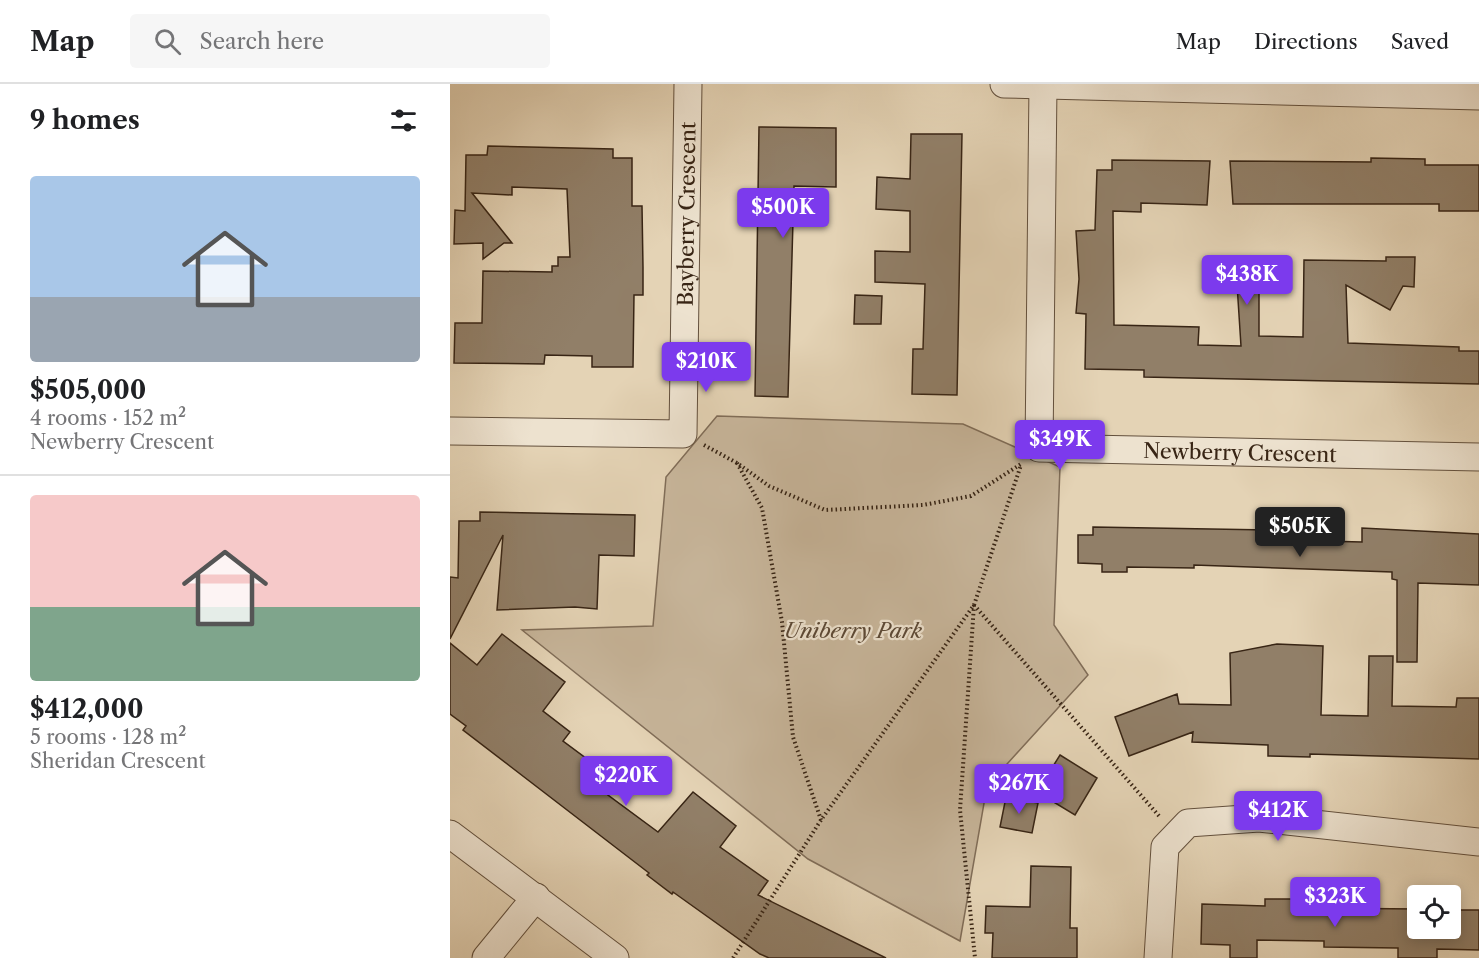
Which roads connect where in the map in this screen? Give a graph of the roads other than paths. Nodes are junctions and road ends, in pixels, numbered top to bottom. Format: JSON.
{"nodes":[{"id":1,"x":688,"y":84,"type":"edge"},
{"id":2,"x":1004,"y":84,"type":"edge"},
{"id":3,"x":1043,"y":85,"type":"edge"},
{"id":4,"x":1479,"y":96,"type":"edge"},
{"id":5,"x":450,"y":432,"type":"edge"},
{"id":6,"x":1479,"y":458,"type":"edge"},
{"id":7,"x":450,"y":834,"type":"edge"},
{"id":8,"x":1479,"y":842,"type":"edge"},
{"id":9,"x":536,"y":897,"type":"junction"},
{"id":10,"x":486,"y":958,"type":"edge"},
{"id":11,"x":615,"y":958,"type":"edge"},
{"id":12,"x":1158,"y":958,"type":"edge"}],
"edges":[{"from":1,"to":5,"type":"street","name":"Bayberry Crescent"},
{"from":2,"to":3,"type":"street"},
{"from":3,"to":4,"type":"street"},
{"from":3,"to":6,"type":"street","name":"Newberry Crescent"},
{"from":7,"to":9,"type":"street"},
{"from":8,"to":12,"type":"street"},
{"from":9,"to":10,"type":"street"},
{"from":9,"to":11,"type":"street"}]}
